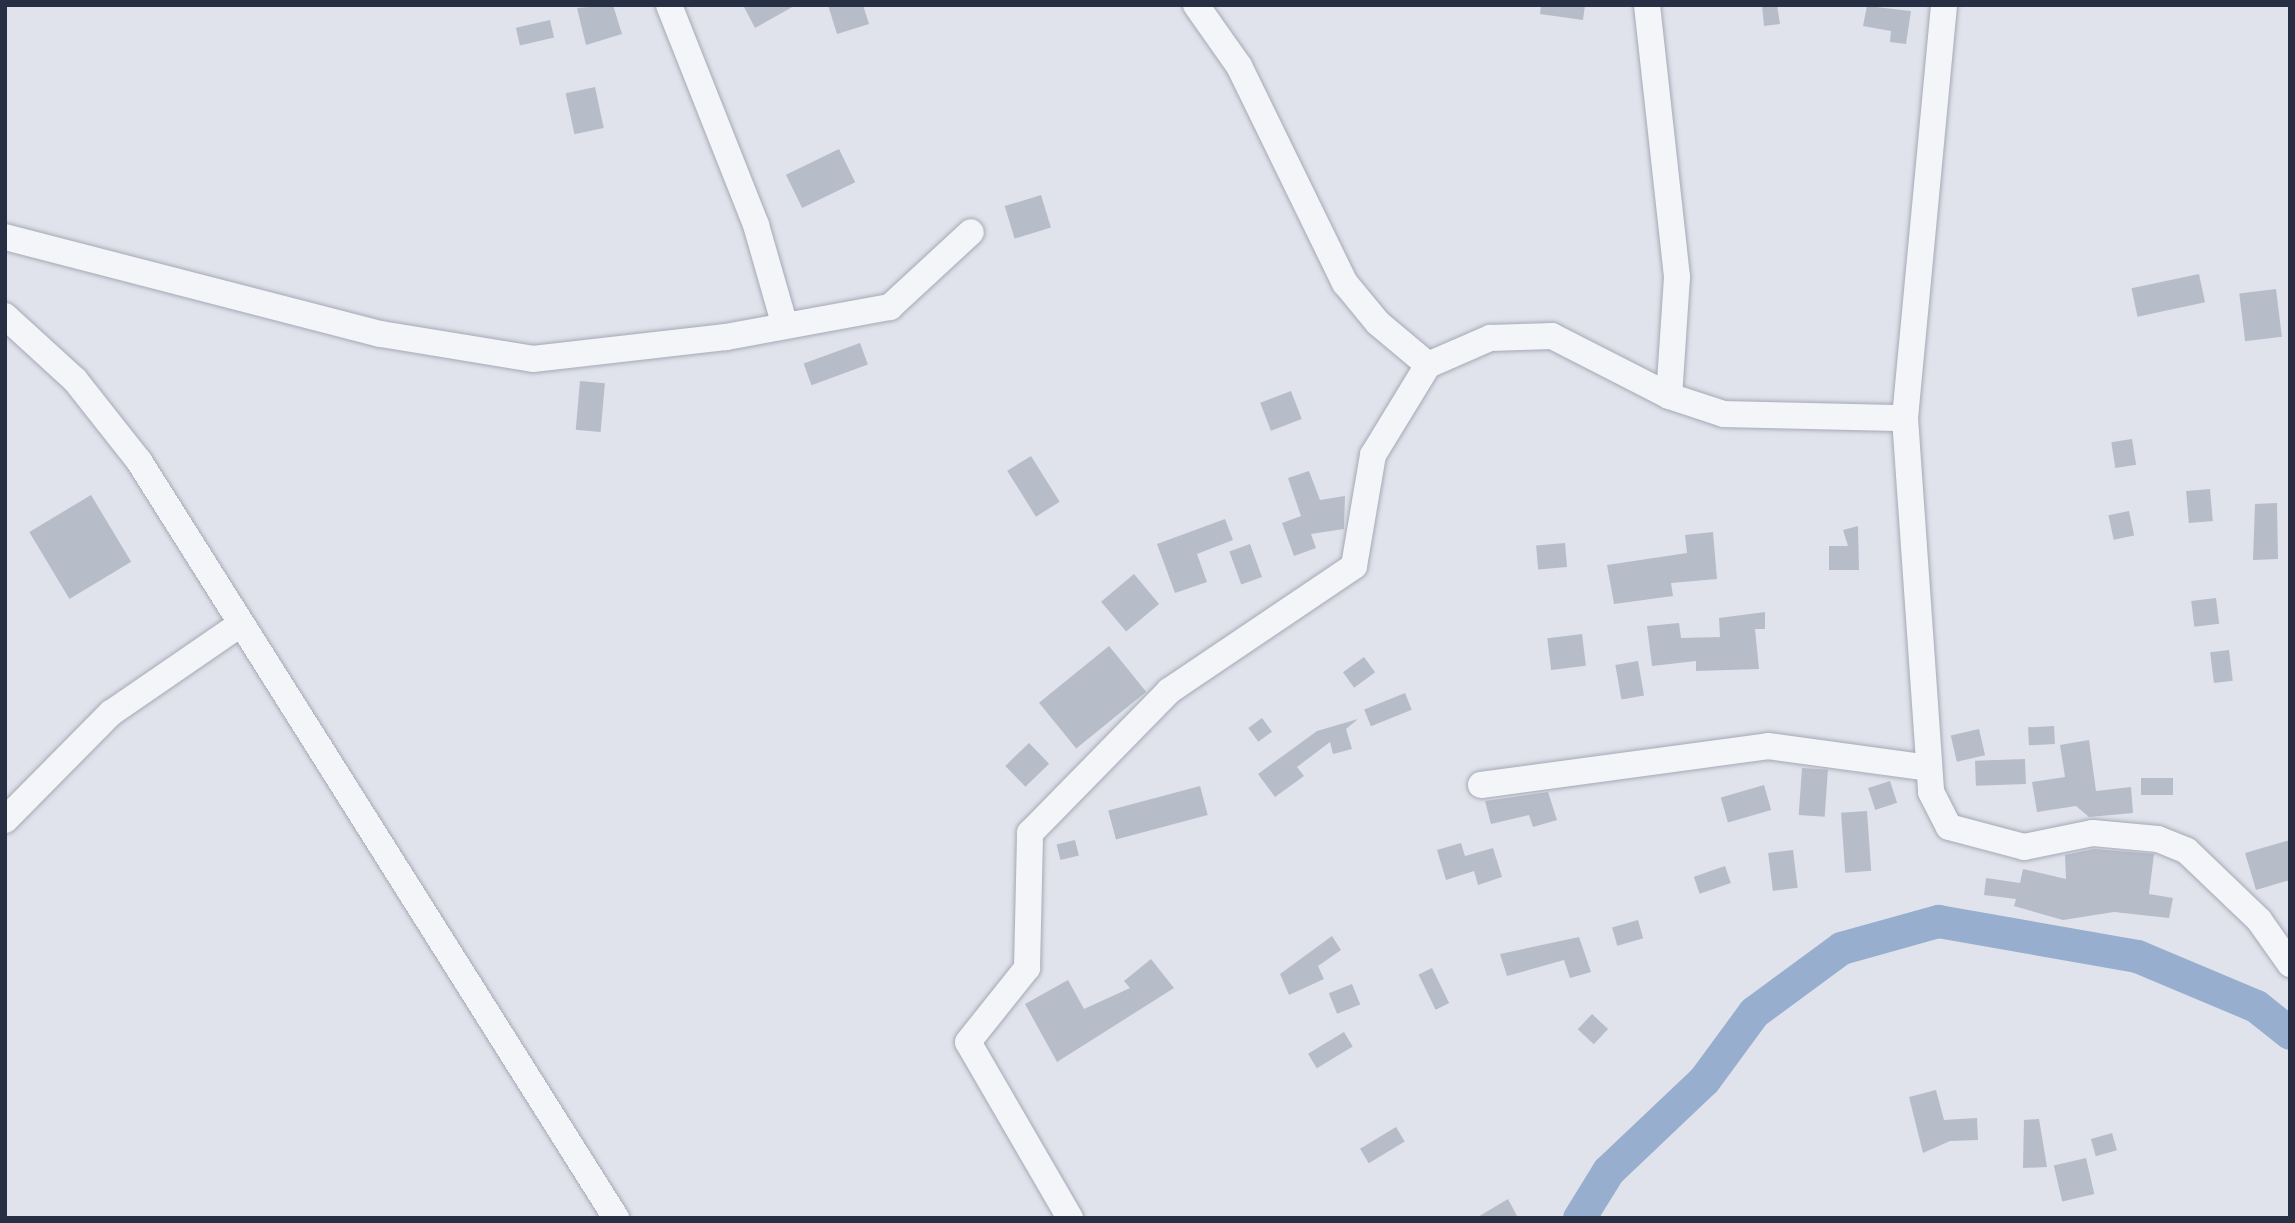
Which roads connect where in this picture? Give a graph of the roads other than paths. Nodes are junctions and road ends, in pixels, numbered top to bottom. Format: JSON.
{"nodes":[{"id":1,"x":669,"y":5,"type":"edge"},
{"id":2,"x":1196,"y":5,"type":"edge"},
{"id":3,"x":1647,"y":5,"type":"edge"},
{"id":4,"x":1944,"y":5,"type":"edge"},
{"id":5,"x":971,"y":232,"type":"dead end"},
{"id":6,"x":5,"y":237,"type":"edge"},
{"id":7,"x":5,"y":316,"type":"edge"},
{"id":8,"x":785,"y":326,"type":"junction"},
{"id":9,"x":1429,"y":365,"type":"junction"},
{"id":10,"x":1669,"y":396,"type":"junction"},
{"id":11,"x":1905,"y":418,"type":"junction"},
{"id":12,"x":239,"y":625,"type":"junction"},
{"id":13,"x":1929,"y":768,"type":"junction"},
{"id":14,"x":1481,"y":785,"type":"dead end"},
{"id":15,"x":5,"y":820,"type":"edge"},
{"id":16,"x":2290,"y":964,"type":"edge"},
{"id":17,"x":604,"y":1213,"type":"edge"},
{"id":18,"x":1070,"y":1218,"type":"edge"}],
"edges":[{"from":1,"to":8,"type":"street"},
{"from":2,"to":9,"type":"street"},
{"from":3,"to":10,"type":"street"},
{"from":4,"to":11,"type":"street"},
{"from":5,"to":8,"type":"street"},
{"from":6,"to":8,"type":"street"},
{"from":7,"to":12,"type":"street"},
{"from":9,"to":10,"type":"street"},
{"from":9,"to":18,"type":"street"},
{"from":10,"to":11,"type":"street"},
{"from":11,"to":13,"type":"street"},
{"from":12,"to":15,"type":"street"},
{"from":12,"to":17,"type":"street"},
{"from":13,"to":14,"type":"street"},
{"from":13,"to":16,"type":"street"}]}
